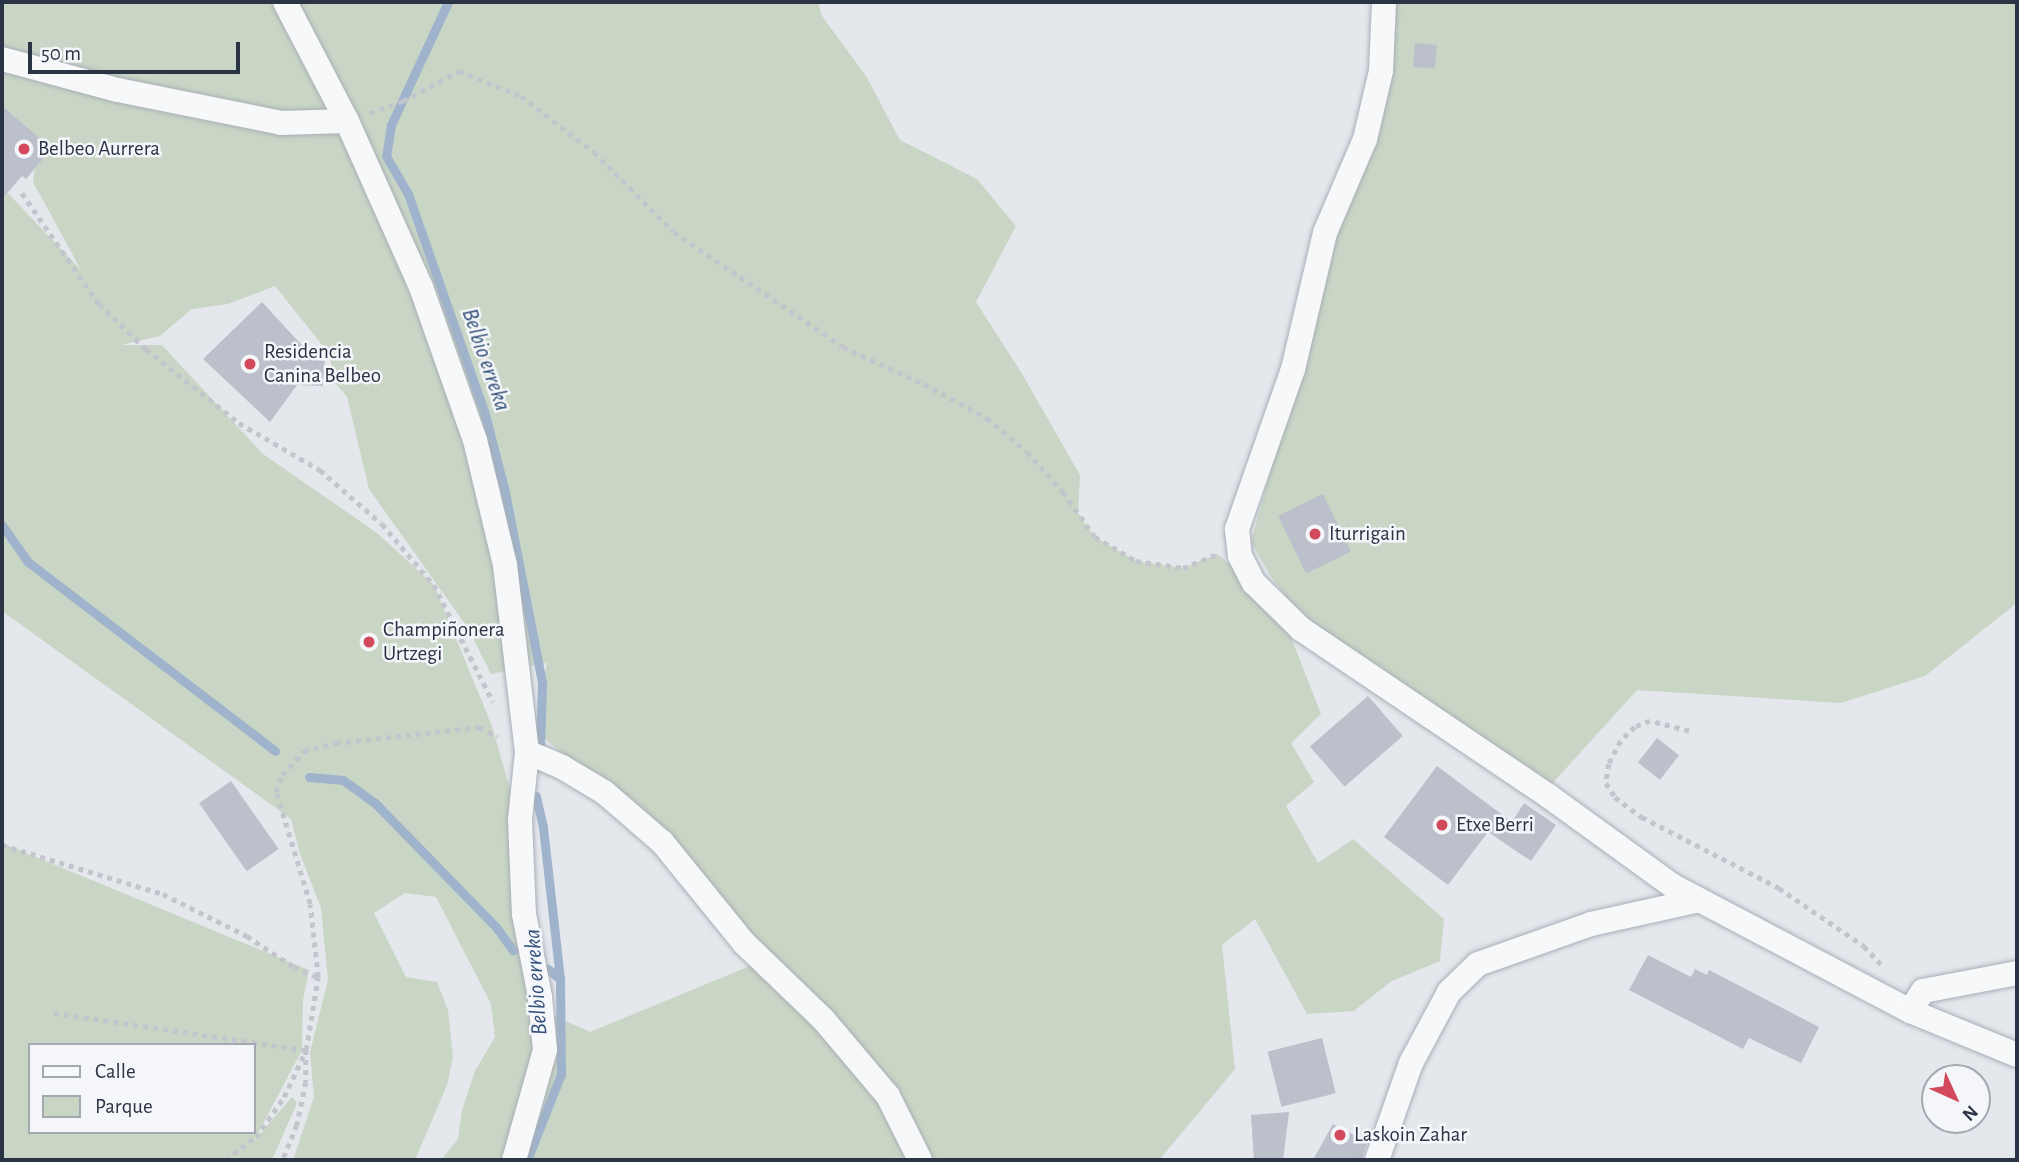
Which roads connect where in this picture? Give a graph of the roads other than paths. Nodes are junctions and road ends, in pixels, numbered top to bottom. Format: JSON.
{"nodes":[{"id":1,"x":285,"y":2,"type":"edge"},
{"id":2,"x":1384,"y":2,"type":"edge"},
{"id":3,"x":2,"y":59,"type":"edge"},
{"id":4,"x":347,"y":121,"type":"junction"},
{"id":5,"x":527,"y":752,"type":"junction"},
{"id":6,"x":1699,"y":900,"type":"junction"},
{"id":7,"x":2017,"y":973,"type":"edge"},
{"id":8,"x":1910,"y":1011,"type":"junction"},
{"id":9,"x":2017,"y":1055,"type":"edge"},
{"id":10,"x":514,"y":1160,"type":"edge"},
{"id":11,"x":920,"y":1160,"type":"edge"},
{"id":12,"x":1377,"y":1160,"type":"edge"}],
"edges":[{"from":1,"to":4,"type":"street"},
{"from":2,"to":6,"type":"street"},
{"from":3,"to":4,"type":"street"},
{"from":4,"to":5,"type":"street"},
{"from":5,"to":10,"type":"street"},
{"from":5,"to":11,"type":"street"},
{"from":6,"to":8,"type":"street"},
{"from":6,"to":12,"type":"street"},
{"from":7,"to":8,"type":"street"},
{"from":8,"to":9,"type":"street"}]}
